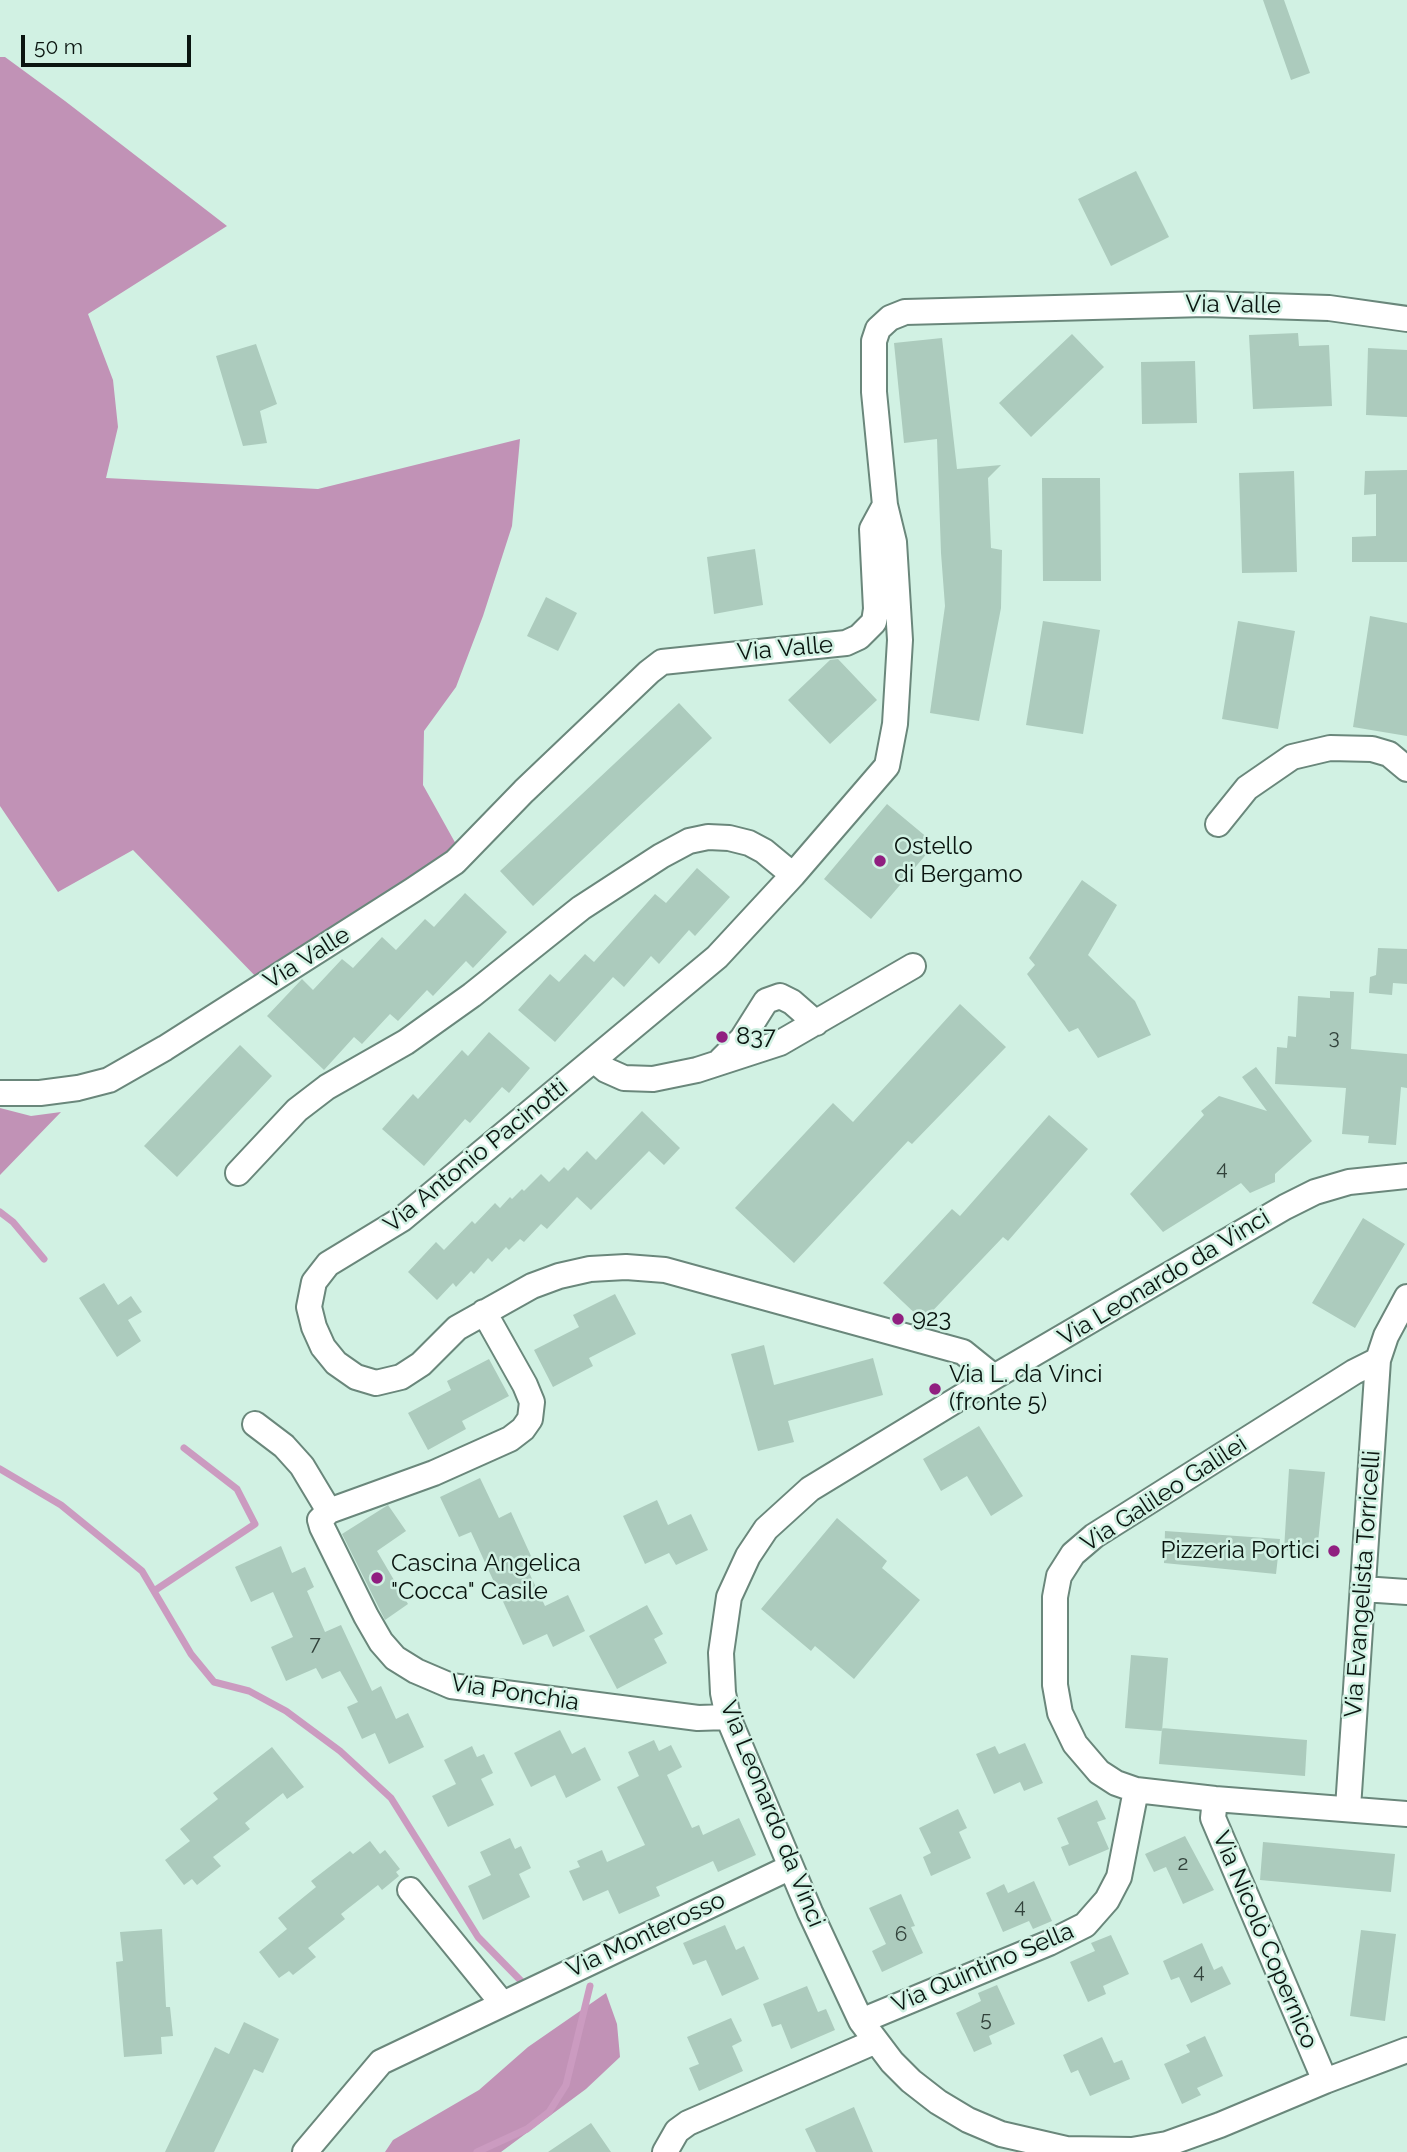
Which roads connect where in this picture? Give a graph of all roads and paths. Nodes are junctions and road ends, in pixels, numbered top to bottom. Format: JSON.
{"nodes":[{"id":1,"x":1407,"y":319,"type":"edge"},
{"id":2,"x":885,"y":505,"type":"junction"},
{"id":3,"x":1407,"y":769,"type":"edge"},
{"id":4,"x":1217,"y":824,"type":"dead end"},
{"id":5,"x":793,"y":875,"type":"junction"},
{"id":6,"x":913,"y":967,"type":"dead end"},
{"id":7,"x":816,"y":1023,"type":"junction"},
{"id":8,"x":594,"y":1060,"type":"junction"},
{"id":9,"x":719,"y":1063,"type":"junction"},
{"id":10,"x":0,"y":1093,"type":"edge"},
{"id":11,"x":238,"y":1173,"type":"dead end"},
{"id":12,"x":1407,"y":1176,"type":"edge"},
{"id":13,"x":1407,"y":1297,"type":"edge"},
{"id":14,"x":484,"y":1312,"type":"junction"},
{"id":15,"x":1378,"y":1360,"type":"junction"},
{"id":16,"x":994,"y":1377,"type":"junction"},
{"id":17,"x":255,"y":1423,"type":"dead end"},
{"id":18,"x":329,"y":1511,"type":"junction"},
{"id":19,"x":1363,"y":1589,"type":"junction"},
{"id":20,"x":1407,"y":1592,"type":"edge"},
{"id":21,"x":728,"y":1717,"type":"junction"},
{"id":22,"x":1136,"y":1790,"type":"junction"},
{"id":23,"x":1216,"y":1798,"type":"junction"},
{"id":24,"x":1348,"y":1808,"type":"junction"},
{"id":25,"x":1407,"y":1814,"type":"edge"},
{"id":26,"x":791,"y":1867,"type":"junction"},
{"id":27,"x":410,"y":1890,"type":"dead end"},
{"id":28,"x":502,"y":2003,"type":"junction"},
{"id":29,"x":868,"y":2031,"type":"junction"},
{"id":30,"x":1407,"y":2050,"type":"edge"},
{"id":31,"x":1325,"y":2081,"type":"junction"},
{"id":32,"x":305,"y":2152,"type":"edge"},
{"id":33,"x":665,"y":2152,"type":"edge"}],
"edges":[{"from":1,"to":2,"type":"street","name":"Via Valle"},
{"from":2,"to":5,"type":"street","name":"Via Antonio Pacinotti"},
{"from":2,"to":10,"type":"street","name":"Via Valle"},
{"from":3,"to":4,"type":"street"},
{"from":5,"to":8,"type":"street","name":"Via Antonio Pacinotti"},
{"from":5,"to":11,"type":"street"},
{"from":6,"to":7,"type":"street"},
{"from":7,"to":9,"type":"street"},
{"from":7,"to":9,"type":"street"},
{"from":8,"to":9,"type":"street"},
{"from":8,"to":14,"type":"street","name":"Via Antonio Pacinotti"},
{"from":12,"to":16,"type":"street","name":"Via Leonardo da Vinci"},
{"from":13,"to":15,"type":"street"},
{"from":14,"to":16,"type":"street","name":"Via Antonio Pacinotti"},
{"from":14,"to":18,"type":"street"},
{"from":15,"to":19,"type":"street","name":"Via Evangelista Torricelli"},
{"from":15,"to":22,"type":"street","name":"Via Galileo Galilei"},
{"from":16,"to":21,"type":"street","name":"Via Leonardo da Vinci"},
{"from":17,"to":18,"type":"street"},
{"from":18,"to":21,"type":"street","name":"Via Ponchia"},
{"from":19,"to":20,"type":"street"},
{"from":19,"to":24,"type":"street","name":"Via Evangelista Torricelli"},
{"from":21,"to":26,"type":"street","name":"Via Leonardo da Vinci"},
{"from":22,"to":23,"type":"street","name":"Via Galileo Galilei"},
{"from":22,"to":29,"type":"street","name":"Via Quintino Sella"},
{"from":23,"to":24,"type":"street","name":"Via Galileo Galilei"},
{"from":23,"to":31,"type":"street","name":"Via Nicolò Copernico"},
{"from":24,"to":25,"type":"street","name":"Via Galileo Galilei"},
{"from":26,"to":28,"type":"street","name":"Via Monterosso"},
{"from":26,"to":29,"type":"street","name":"Via Leonardo da Vinci"},
{"from":27,"to":28,"type":"street"},
{"from":28,"to":32,"type":"street","name":"Via Monterosso"},
{"from":29,"to":31,"type":"street","name":"Via Leonardo da Vinci"},
{"from":29,"to":33,"type":"street","name":"Via Quintino Sella"},
{"from":30,"to":31,"type":"street","name":"Via Leonardo da Vinci"}]}
